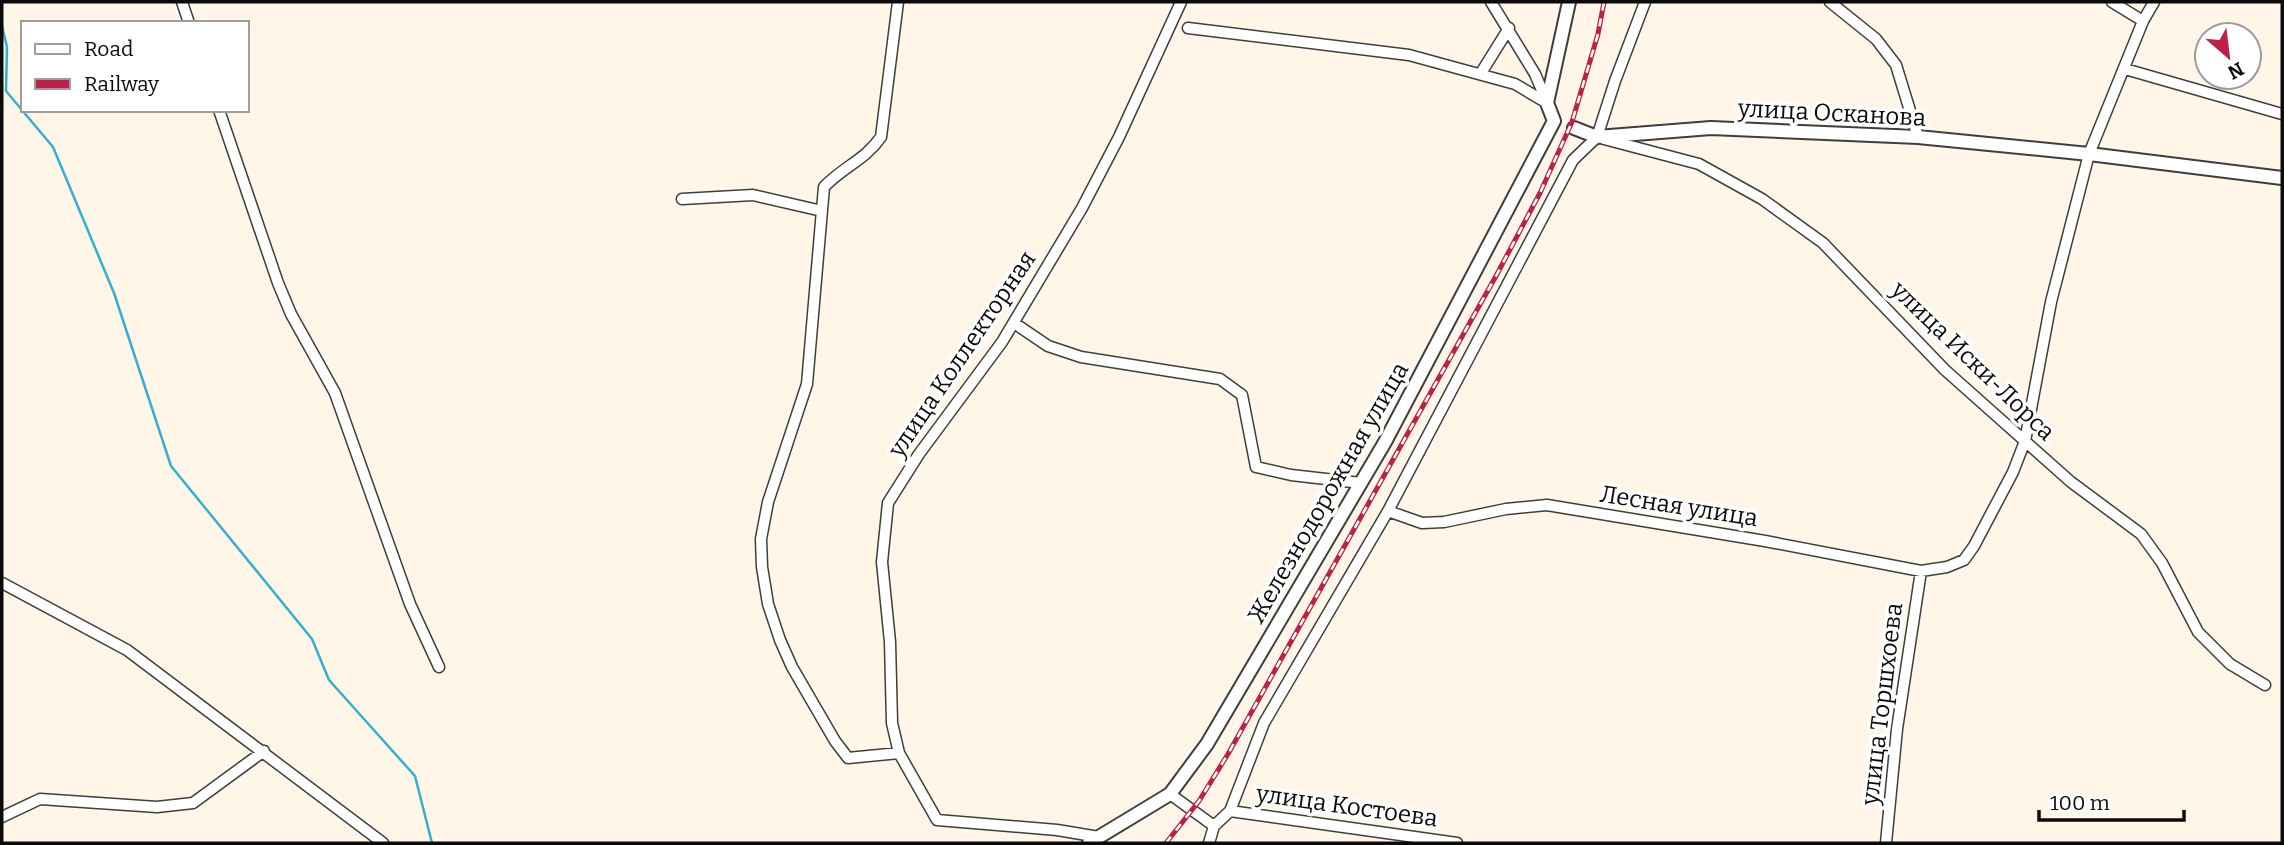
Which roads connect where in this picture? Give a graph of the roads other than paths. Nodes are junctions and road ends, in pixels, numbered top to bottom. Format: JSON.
{"nodes":[{"id":1,"x":182,"y":2,"type":"edge"},
{"id":2,"x":898,"y":2,"type":"edge"},
{"id":3,"x":1181,"y":2,"type":"edge"},
{"id":4,"x":1491,"y":2,"type":"edge"},
{"id":5,"x":1569,"y":2,"type":"edge"},
{"id":6,"x":1645,"y":2,"type":"edge"},
{"id":7,"x":1830,"y":2,"type":"edge"},
{"id":8,"x":2112,"y":2,"type":"edge"},
{"id":9,"x":2154,"y":2,"type":"edge"},
{"id":10,"x":188,"y":21,"type":"edge"},
{"id":11,"x":2143,"y":21,"type":"junction"},
{"id":12,"x":1188,"y":28,"type":"dead end"},
{"id":13,"x":1509,"y":29,"type":"junction"},
{"id":14,"x":2125,"y":69,"type":"junction"},
{"id":15,"x":1555,"y":71,"type":"junction"},
{"id":16,"x":1481,"y":73,"type":"junction"},
{"id":17,"x":1535,"y":74,"type":"junction"},
{"id":18,"x":1547,"y":103,"type":"junction"},
{"id":19,"x":220,"y":112,"type":"edge"},
{"id":20,"x":2282,"y":114,"type":"edge"},
{"id":21,"x":1554,"y":121,"type":"junction"},
{"id":22,"x":1597,"y":137,"type":"junction"},
{"id":23,"x":1919,"y":137,"type":"junction"},
{"id":24,"x":2089,"y":155,"type":"junction"},
{"id":25,"x":2282,"y":178,"type":"edge"},
{"id":26,"x":682,"y":199,"type":"dead end"},
{"id":27,"x":822,"y":211,"type":"junction"},
{"id":28,"x":1014,"y":323,"type":"junction"},
{"id":29,"x":2025,"y":441,"type":"junction"},
{"id":30,"x":1361,"y":483,"type":"junction"},
{"id":31,"x":1388,"y":511,"type":"junction"},
{"id":32,"x":1922,"y":571,"type":"junction"},
{"id":33,"x":2,"y":583,"type":"edge"},
{"id":34,"x":439,"y":667,"type":"dead end"},
{"id":35,"x":2265,"y":685,"type":"dead end"},
{"id":36,"x":264,"y":751,"type":"junction"},
{"id":37,"x":899,"y":753,"type":"junction"},
{"id":38,"x":1170,"y":794,"type":"junction"},
{"id":39,"x":1230,"y":811,"type":"junction"},
{"id":40,"x":2,"y":817,"type":"edge"},
{"id":41,"x":1214,"y":826,"type":"junction"},
{"id":42,"x":1094,"y":840,"type":"edge"},
{"id":43,"x":383,"y":843,"type":"edge"},
{"id":44,"x":1209,"y":843,"type":"edge"},
{"id":45,"x":1457,"y":843,"type":"edge"},
{"id":46,"x":1886,"y":843,"type":"edge"}],
"edges":[{"from":1,"to":10,"type":"street"},
{"from":2,"to":27,"type":"street"},
{"from":3,"to":28,"type":"street","name":"улица Коллекторная"},
{"from":4,"to":13,"type":"street"},
{"from":5,"to":15,"type":"street"},
{"from":6,"to":22,"type":"street"},
{"from":7,"to":23,"type":"street"},
{"from":8,"to":11,"type":"street"},
{"from":9,"to":11,"type":"street"},
{"from":11,"to":14,"type":"street"},
{"from":12,"to":16,"type":"street"},
{"from":13,"to":16,"type":"street"},
{"from":13,"to":17,"type":"street"},
{"from":14,"to":20,"type":"street"},
{"from":14,"to":24,"type":"street"},
{"from":15,"to":17,"type":"street"},
{"from":15,"to":18,"type":"street"},
{"from":16,"to":18,"type":"street"},
{"from":17,"to":18,"type":"street"},
{"from":18,"to":21,"type":"street"},
{"from":19,"to":34,"type":"street"},
{"from":21,"to":22,"type":"street","name":"улица Осканова"},
{"from":21,"to":30,"type":"street","name":"Железнодорожная улица"},
{"from":22,"to":23,"type":"street","name":"улица Осканова"},
{"from":22,"to":29,"type":"street","name":"улица Иски-Лорса"},
{"from":22,"to":31,"type":"street"},
{"from":23,"to":24,"type":"street","name":"улица Осканова"},
{"from":24,"to":25,"type":"street","name":"улица Осканова"},
{"from":24,"to":29,"type":"street"},
{"from":26,"to":27,"type":"street"},
{"from":27,"to":37,"type":"street"},
{"from":28,"to":30,"type":"street"},
{"from":28,"to":37,"type":"street","name":"улица Коллекторная"},
{"from":29,"to":32,"type":"street","name":"Лесная улица"},
{"from":29,"to":35,"type":"street","name":"улица Иски-Лорса"},
{"from":30,"to":38,"type":"street","name":"Железнодорожная улица"},
{"from":31,"to":32,"type":"street","name":"Лесная улица"},
{"from":31,"to":39,"type":"street"},
{"from":32,"to":46,"type":"street","name":"улица Торшхоева"},
{"from":33,"to":36,"type":"street"},
{"from":36,"to":40,"type":"street"},
{"from":36,"to":43,"type":"street"},
{"from":37,"to":42,"type":"street","name":"улица Коллекторная"},
{"from":38,"to":41,"type":"street"},
{"from":38,"to":42,"type":"street","name":"Железнодорожная улица"},
{"from":39,"to":41,"type":"street"},
{"from":39,"to":45,"type":"street","name":"улица Костоева"},
{"from":41,"to":44,"type":"street"}]}
